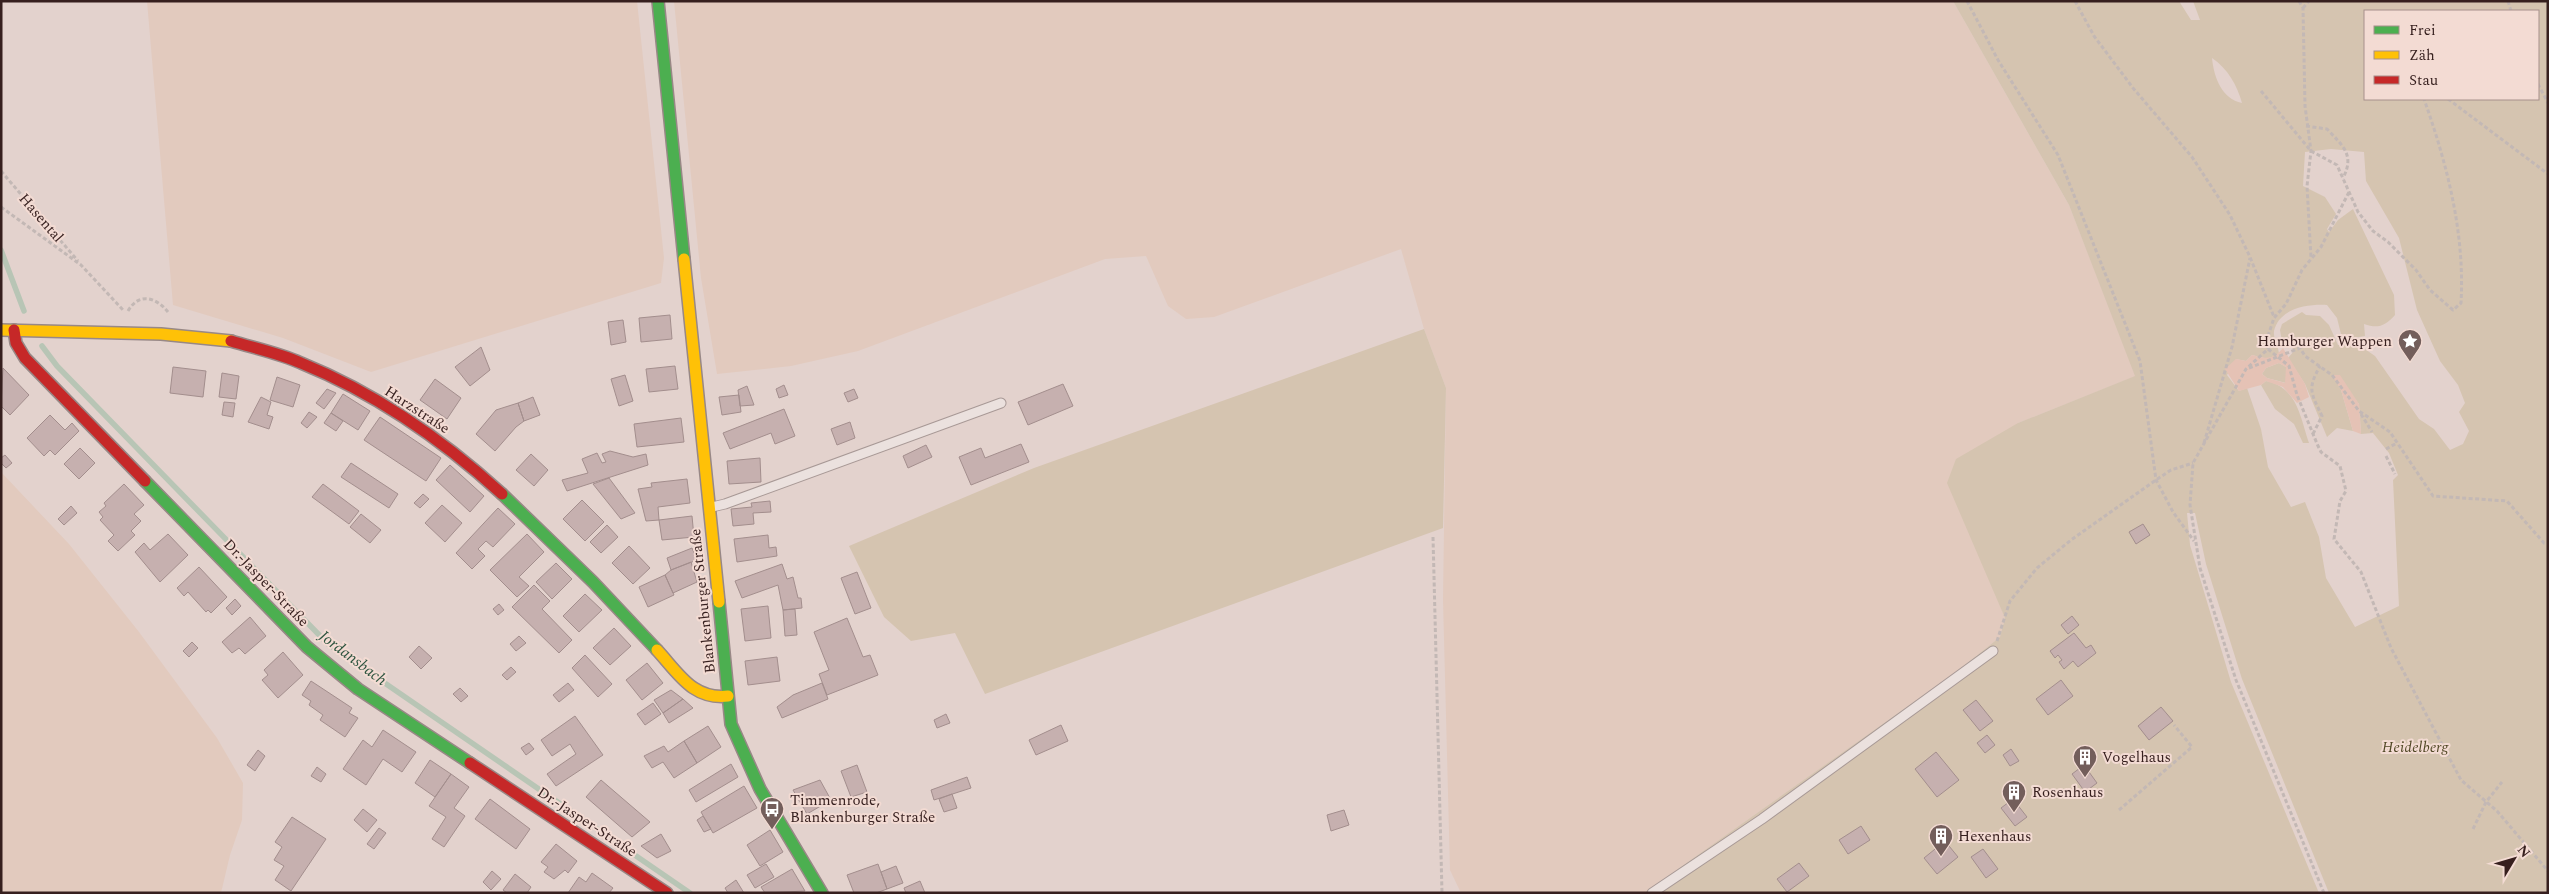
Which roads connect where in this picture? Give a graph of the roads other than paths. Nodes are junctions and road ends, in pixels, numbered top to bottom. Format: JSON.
{"nodes":[{"id":1,"x":658,"y":1,"type":"edge"},
{"id":2,"x":1,"y":330,"type":"edge"},
{"id":3,"x":14,"y":330,"type":"junction"},
{"id":4,"x":1001,"y":403,"type":"dead end"},
{"id":5,"x":709,"y":507,"type":"junction"},
{"id":6,"x":1993,"y":650,"type":"road end"},
{"id":7,"x":728,"y":696,"type":"junction"},
{"id":8,"x":668,"y":893,"type":"edge"},
{"id":9,"x":822,"y":893,"type":"edge"},
{"id":10,"x":1652,"y":893,"type":"edge"}],
"edges":[{"from":1,"to":5,"type":"street","name":"Blankenburger Straße"},
{"from":2,"to":3,"type":"street","name":"Harzstraße"},
{"from":3,"to":7,"type":"street","name":"Harzstraße"},
{"from":3,"to":8,"type":"street","name":"Dr.-Jasper-Straße"},
{"from":4,"to":5,"type":"lane"},
{"from":5,"to":7,"type":"street","name":"Blankenburger Straße"},
{"from":6,"to":10,"type":"lane"},
{"from":7,"to":9,"type":"street","name":"Blankenburger Straße"}]}
